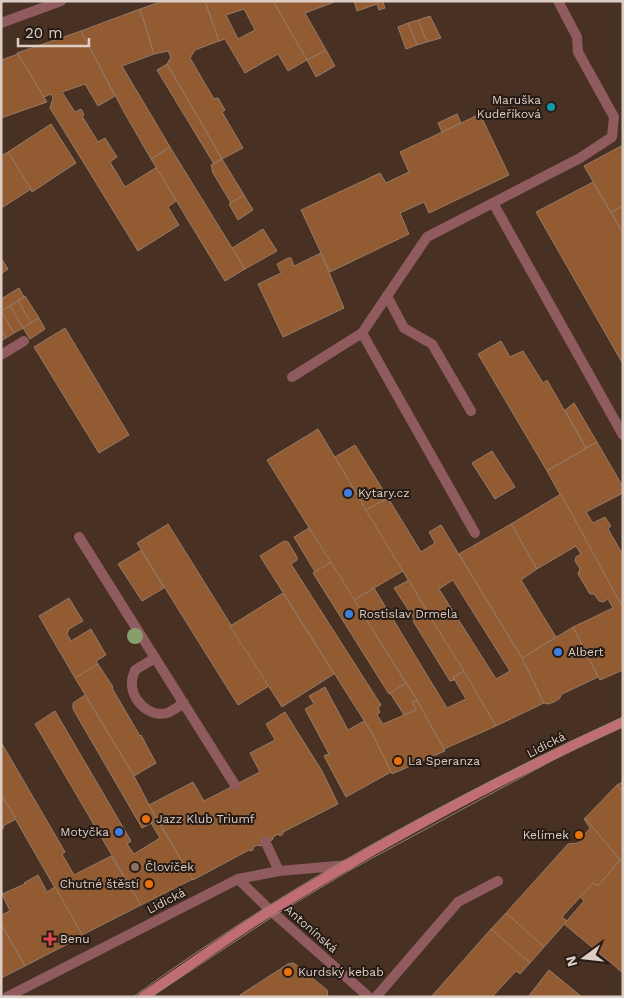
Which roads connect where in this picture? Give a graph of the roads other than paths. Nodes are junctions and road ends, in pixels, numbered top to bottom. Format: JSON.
{"nodes":[{"id":1,"x":61,"y":1,"type":"edge"},
{"id":2,"x":558,"y":1,"type":"edge"},
{"id":3,"x":1,"y":23,"type":"edge"},
{"id":4,"x":618,"y":115,"type":"edge"},
{"id":5,"x":492,"y":203,"type":"junction"},
{"id":6,"x":387,"y":296,"type":"junction"},
{"id":7,"x":362,"y":333,"type":"junction"},
{"id":8,"x":24,"y":341,"type":"dead end"},
{"id":9,"x":1,"y":355,"type":"edge"},
{"id":10,"x":292,"y":377,"type":"dead end"},
{"id":11,"x":471,"y":410,"type":"dead end"},
{"id":12,"x":623,"y":435,"type":"edge"},
{"id":13,"x":475,"y":533,"type":"dead end"},
{"id":14,"x":79,"y":537,"type":"dead end"},
{"id":15,"x":155,"y":658,"type":"junction"},
{"id":16,"x":184,"y":703,"type":"junction"},
{"id":17,"x":623,"y":722,"type":"edge"},
{"id":18,"x":235,"y":785,"type":"dead end"},
{"id":19,"x":265,"y":841,"type":"dead end"},
{"id":20,"x":349,"y":865,"type":"junction"},
{"id":21,"x":279,"y":871,"type":"junction"},
{"id":22,"x":238,"y":879,"type":"junction"},
{"id":23,"x":498,"y":881,"type":"dead end"},
{"id":24,"x":271,"y":911,"type":"junction"},
{"id":25,"x":7,"y":997,"type":"edge"},
{"id":26,"x":143,"y":997,"type":"edge"},
{"id":27,"x":369,"y":997,"type":"edge"},
{"id":28,"x":376,"y":997,"type":"edge"}],
"edges":[{"from":1,"to":3,"type":"street"},
{"from":2,"to":4,"type":"street"},
{"from":4,"to":5,"type":"street"},
{"from":5,"to":6,"type":"street"},
{"from":5,"to":12,"type":"street"},
{"from":6,"to":7,"type":"street"},
{"from":6,"to":11,"type":"street"},
{"from":7,"to":10,"type":"street"},
{"from":7,"to":13,"type":"street"},
{"from":8,"to":9,"type":"street"},
{"from":14,"to":15,"type":"street"},
{"from":15,"to":16,"type":"street"},
{"from":15,"to":16,"type":"street"},
{"from":16,"to":18,"type":"street"},
{"from":17,"to":20,"type":"street","name":"Lidická"},
{"from":19,"to":21,"type":"street"},
{"from":20,"to":21,"type":"street","name":"Lidická"},
{"from":20,"to":24,"type":"street","name":"Lidická"},
{"from":21,"to":22,"type":"street","name":"Lidická"},
{"from":22,"to":24,"type":"street","name":"Antonínská"},
{"from":22,"to":25,"type":"street","name":"Lidická"},
{"from":23,"to":28,"type":"street"},
{"from":24,"to":26,"type":"street","name":"Lidická"},
{"from":24,"to":27,"type":"street","name":"Antonínská"}]}
